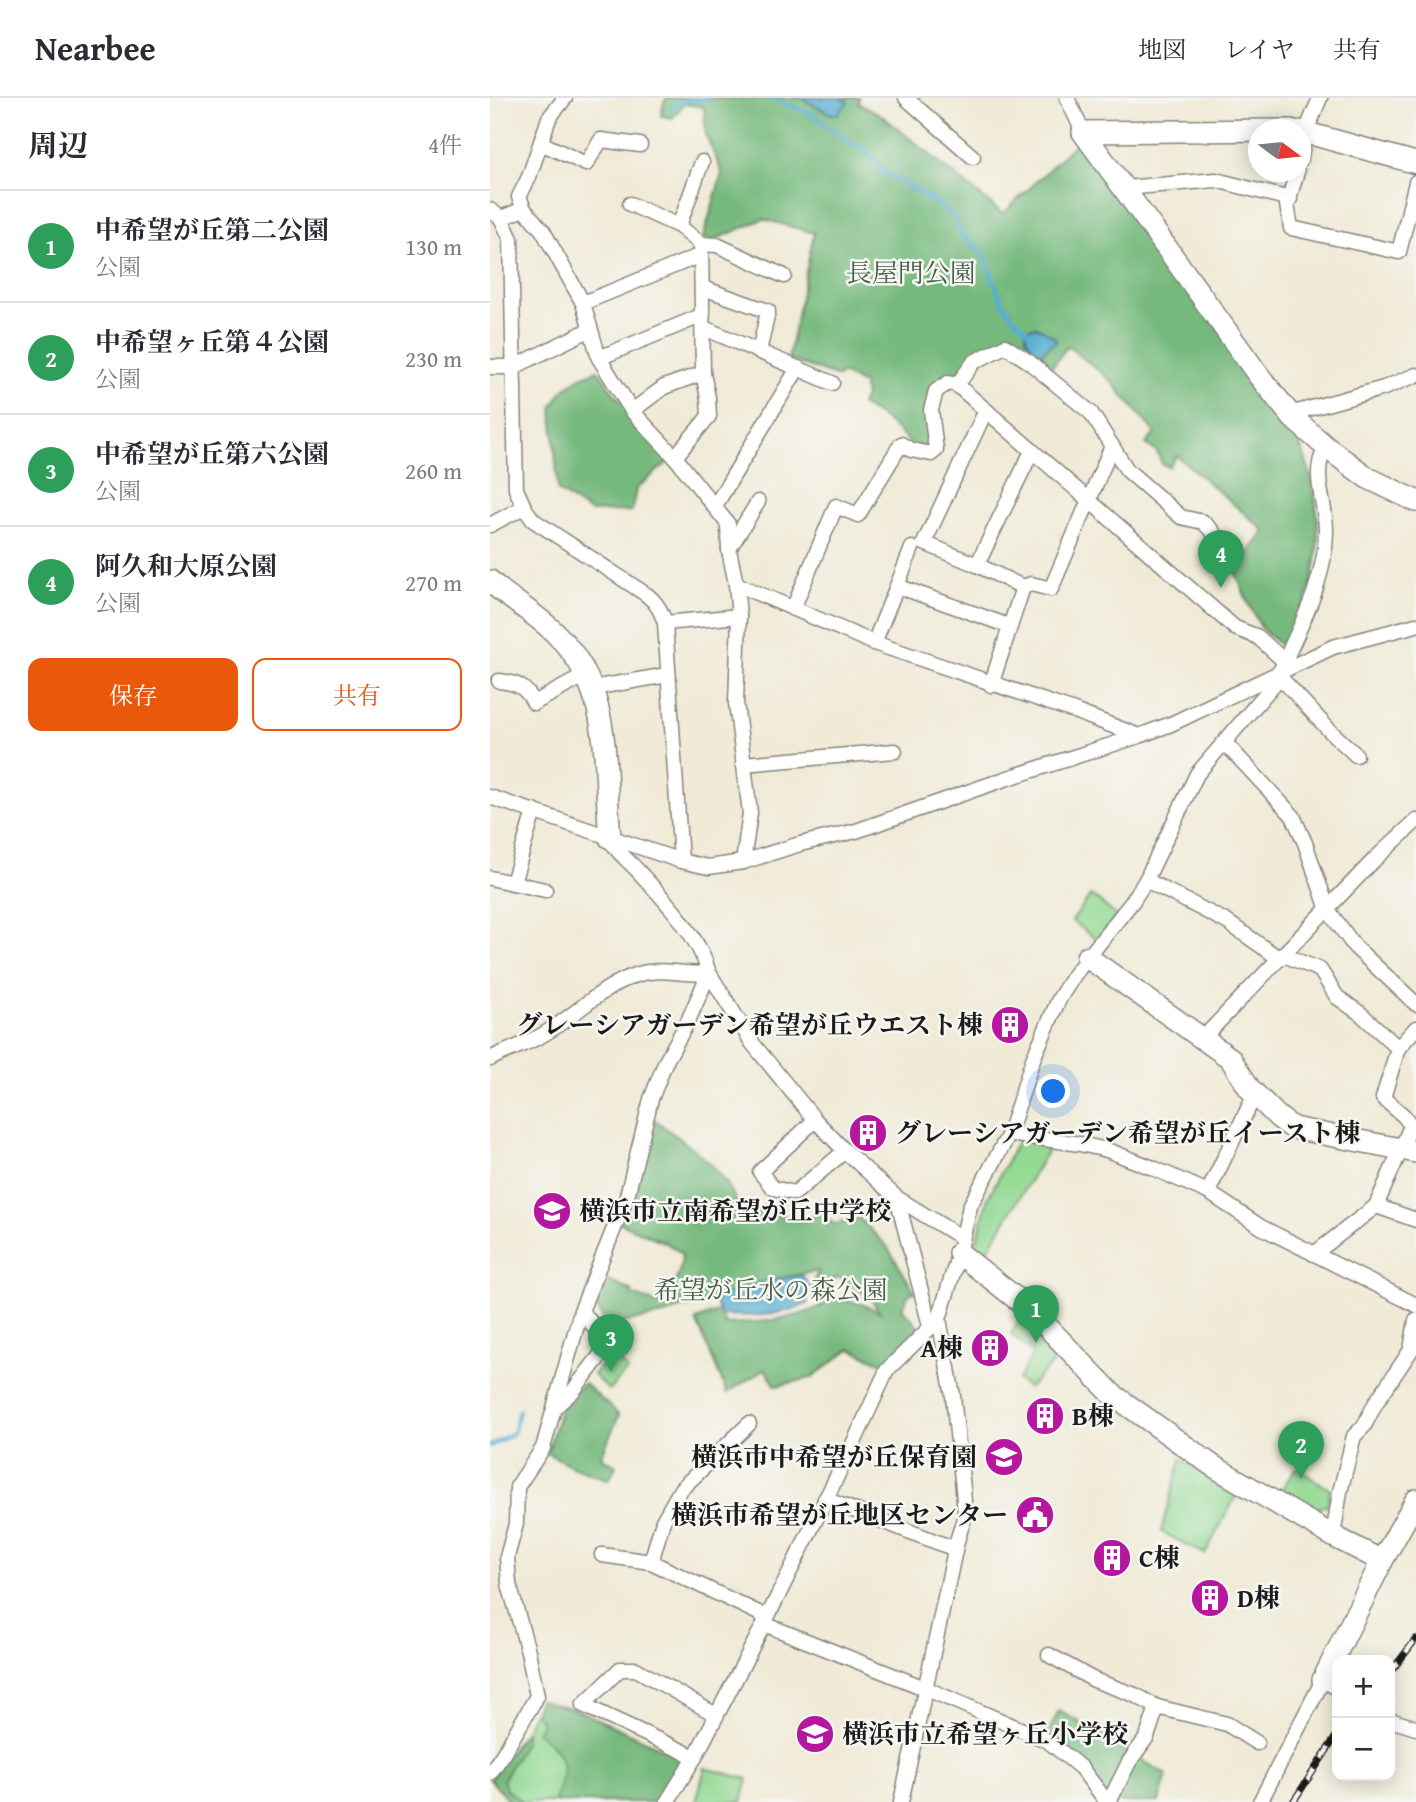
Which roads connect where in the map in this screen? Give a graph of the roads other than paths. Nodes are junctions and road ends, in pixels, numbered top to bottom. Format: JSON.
{"nodes":[{"id":1,"x":565,"y":98,"type":"edge"},
{"id":2,"x":906,"y":98,"type":"edge"},
{"id":3,"x":1320,"y":98,"type":"edge"},
{"id":4,"x":1066,"y":101,"type":"edge"},
{"id":5,"x":1306,"y":119,"type":"edge"},
{"id":6,"x":1248,"y":130,"type":"edge"},
{"id":7,"x":1083,"y":132,"type":"junction"},
{"id":8,"x":1311,"y":133,"type":"edge"},
{"id":9,"x":541,"y":143,"type":"junction"},
{"id":10,"x":640,"y":145,"type":"dead end"},
{"id":11,"x":973,"y":157,"type":"dead end"},
{"id":12,"x":702,"y":162,"type":"dead end"},
{"id":13,"x":1416,"y":163,"type":"edge"},
{"id":14,"x":1416,"y":181,"type":"edge"},
{"id":15,"x":1294,"y":182,"type":"edge"},
{"id":16,"x":1125,"y":188,"type":"junction"},
{"id":17,"x":1290,"y":199,"type":"junction"},
{"id":18,"x":630,"y":204,"type":"dead end"},
{"id":19,"x":524,"y":209,"type":"junction"},
{"id":20,"x":495,"y":214,"type":"edge"},
{"id":21,"x":679,"y":226,"type":"junction"},
{"id":22,"x":701,"y":250,"type":"junction"},
{"id":23,"x":784,"y":276,"type":"dead end"},
{"id":24,"x":703,"y":288,"type":"junction"},
{"id":25,"x":583,"y":303,"type":"junction"},
{"id":26,"x":704,"y":322,"type":"junction"},
{"id":27,"x":589,"y":330,"type":"junction"},
{"id":28,"x":759,"y":352,"type":"junction"},
{"id":29,"x":599,"y":358,"type":"junction"},
{"id":30,"x":490,"y":367,"type":"edge"},
{"id":31,"x":514,"y":367,"type":"junction"},
{"id":32,"x":798,"y":368,"type":"junction"},
{"id":33,"x":703,"y":373,"type":"junction"},
{"id":34,"x":1416,"y":375,"type":"edge"},
{"id":35,"x":832,"y":383,"type":"dead end"},
{"id":36,"x":957,"y":385,"type":"junction"},
{"id":37,"x":986,"y":410,"type":"junction"},
{"id":38,"x":632,"y":411,"type":"junction"},
{"id":39,"x":1290,"y":414,"type":"junction"},
{"id":40,"x":1112,"y":446,"type":"junction"},
{"id":41,"x":1326,"y":447,"type":"junction"},
{"id":42,"x":1032,"y":451,"type":"junction"},
{"id":43,"x":675,"y":457,"type":"junction"},
{"id":44,"x":1089,"y":501,"type":"junction"},
{"id":45,"x":1416,"y":501,"type":"edge"},
{"id":46,"x":758,"y":502,"type":"dead end"},
{"id":47,"x":715,"y":506,"type":"junction"},
{"id":48,"x":523,"y":507,"type":"junction"},
{"id":49,"x":490,"y":525,"type":"edge"},
{"id":50,"x":1213,"y":532,"type":"dead end"},
{"id":51,"x":912,"y":548,"type":"dead end"},
{"id":52,"x":729,"y":550,"type":"junction"},
{"id":53,"x":977,"y":565,"type":"junction"},
{"id":54,"x":490,"y":581,"type":"edge"},
{"id":55,"x":736,"y":584,"type":"junction"},
{"id":56,"x":897,"y":586,"type":"junction"},
{"id":57,"x":1023,"y":587,"type":"junction"},
{"id":58,"x":793,"y":609,"type":"junction"},
{"id":59,"x":739,"y":615,"type":"junction"},
{"id":60,"x":665,"y":623,"type":"junction"},
{"id":61,"x":1416,"y":625,"type":"edge"},
{"id":62,"x":1009,"y":626,"type":"junction"},
{"id":63,"x":874,"y":643,"type":"junction"},
{"id":64,"x":1281,"y":670,"type":"junction"},
{"id":65,"x":668,"y":674,"type":"junction"},
{"id":66,"x":499,"y":681,"type":"dead end"},
{"id":67,"x":589,"y":682,"type":"junction"},
{"id":68,"x":991,"y":685,"type":"junction"},
{"id":69,"x":1139,"y":736,"type":"junction"},
{"id":70,"x":1226,"y":744,"type":"junction"},
{"id":71,"x":895,"y":751,"type":"dead end"},
{"id":72,"x":1356,"y":755,"type":"dead end"},
{"id":73,"x":743,"y":764,"type":"junction"},
{"id":74,"x":490,"y":797,"type":"edge"},
{"id":75,"x":534,"y":811,"type":"junction"},
{"id":76,"x":1416,"y":821,"type":"edge"},
{"id":77,"x":610,"y":838,"type":"junction"},
{"id":78,"x":681,"y":860,"type":"junction"},
{"id":79,"x":743,"y":862,"type":"junction"},
{"id":80,"x":490,"y":878,"type":"edge"},
{"id":81,"x":1146,"y":880,"type":"junction"},
{"id":82,"x":513,"y":883,"type":"junction"},
{"id":83,"x":545,"y":890,"type":"dead end"},
{"id":84,"x":1328,"y":910,"type":"junction"},
{"id":85,"x":1087,"y":957,"type":"junction"},
{"id":86,"x":1282,"y":957,"type":"junction"},
{"id":87,"x":709,"y":973,"type":"junction"},
{"id":88,"x":1416,"y":1004,"type":"edge"},
{"id":89,"x":1416,"y":1028,"type":"edge"},
{"id":90,"x":1203,"y":1038,"type":"junction"},
{"id":91,"x":1398,"y":1048,"type":"junction"},
{"id":92,"x":490,"y":1059,"type":"edge"},
{"id":93,"x":1255,"y":1094,"type":"junction"},
{"id":94,"x":812,"y":1117,"type":"junction"},
{"id":95,"x":1414,"y":1127,"type":"edge"},
{"id":96,"x":1009,"y":1134,"type":"junction"},
{"id":97,"x":845,"y":1151,"type":"junction"},
{"id":98,"x":1409,"y":1151,"type":"edge"},
{"id":99,"x":1208,"y":1192,"type":"junction"},
{"id":100,"x":897,"y":1198,"type":"junction"},
{"id":101,"x":1376,"y":1206,"type":"junction"},
{"id":102,"x":1416,"y":1220,"type":"edge"},
{"id":103,"x":960,"y":1245,"type":"junction"},
{"id":104,"x":1314,"y":1254,"type":"junction"},
{"id":105,"x":1416,"y":1305,"type":"edge"},
{"id":106,"x":581,"y":1311,"type":"junction"},
{"id":107,"x":1416,"y":1320,"type":"edge"},
{"id":108,"x":935,"y":1323,"type":"junction"},
{"id":109,"x":555,"y":1407,"type":"junction"},
{"id":110,"x":749,"y":1423,"type":"dead end"},
{"id":111,"x":825,"y":1499,"type":"junction"},
{"id":112,"x":1416,"y":1500,"type":"edge"},
{"id":113,"x":1333,"y":1536,"type":"junction"},
{"id":114,"x":955,"y":1549,"type":"junction"},
{"id":115,"x":602,"y":1555,"type":"dead end"},
{"id":116,"x":1382,"y":1561,"type":"junction"},
{"id":117,"x":651,"y":1562,"type":"junction"},
{"id":118,"x":765,"y":1620,"type":"junction"},
{"id":119,"x":1049,"y":1655,"type":"dead end"},
{"id":120,"x":1330,"y":1684,"type":"edge"},
{"id":121,"x":927,"y":1689,"type":"junction"},
{"id":122,"x":1157,"y":1707,"type":"junction"},
{"id":123,"x":716,"y":1715,"type":"junction"},
{"id":124,"x":1395,"y":1722,"type":"edge"},
{"id":125,"x":1416,"y":1728,"type":"edge"},
{"id":126,"x":1257,"y":1743,"type":"dead end"},
{"id":127,"x":695,"y":1756,"type":"junction"},
{"id":128,"x":490,"y":1773,"type":"edge"},
{"id":129,"x":667,"y":1802,"type":"edge"},
{"id":130,"x":901,"y":1802,"type":"edge"},
{"id":131,"x":1108,"y":1802,"type":"edge"},
{"id":132,"x":1260,"y":1802,"type":"edge"}],
"edges":[{"from":1,"to":9,"type":"street"},
{"from":2,"to":11,"type":"street"},
{"from":3,"to":5,"type":"street"},
{"from":4,"to":7,"type":"street"},
{"from":6,"to":7,"type":"street"},
{"from":7,"to":16,"type":"street"},
{"from":8,"to":13,"type":"street"},
{"from":9,"to":10,"type":"street"},
{"from":9,"to":19,"type":"street"},
{"from":12,"to":21,"type":"street"},
{"from":14,"to":17,"type":"street"},
{"from":15,"to":17,"type":"street"},
{"from":16,"to":17,"type":"street"},
{"from":16,"to":39,"type":"street"},
{"from":18,"to":21,"type":"street"},
{"from":19,"to":20,"type":"street"},
{"from":19,"to":25,"type":"street"},
{"from":20,"to":31,"type":"street"},
{"from":21,"to":22,"type":"street"},
{"from":22,"to":23,"type":"street"},
{"from":22,"to":24,"type":"street"},
{"from":22,"to":25,"type":"street"},
{"from":24,"to":26,"type":"street"},
{"from":24,"to":28,"type":"street"},
{"from":25,"to":27,"type":"street"},
{"from":26,"to":28,"type":"street"},
{"from":26,"to":29,"type":"street"},
{"from":26,"to":33,"type":"street"},
{"from":27,"to":29,"type":"street"},
{"from":27,"to":31,"type":"street"},
{"from":28,"to":32,"type":"street"},
{"from":29,"to":38,"type":"street"},
{"from":30,"to":31,"type":"street"},
{"from":31,"to":48,"type":"street"},
{"from":32,"to":35,"type":"street"},
{"from":32,"to":47,"type":"street"},
{"from":33,"to":38,"type":"street"},
{"from":33,"to":43,"type":"street"},
{"from":34,"to":39,"type":"street"},
{"from":36,"to":37,"type":"street"},
{"from":36,"to":40,"type":"street"},
{"from":36,"to":58,"type":"street"},
{"from":37,"to":42,"type":"street"},
{"from":37,"to":53,"type":"street"},
{"from":38,"to":43,"type":"street"},
{"from":39,"to":41,"type":"street"},
{"from":40,"to":44,"type":"street"},
{"from":40,"to":50,"type":"street"},
{"from":41,"to":45,"type":"street"},
{"from":41,"to":64,"type":"street"},
{"from":42,"to":44,"type":"street"},
{"from":42,"to":53,"type":"street"},
{"from":43,"to":47,"type":"street"},
{"from":44,"to":57,"type":"street"},
{"from":44,"to":64,"type":"street"},
{"from":46,"to":52,"type":"street"},
{"from":47,"to":52,"type":"street"},
{"from":48,"to":49,"type":"street"},
{"from":48,"to":60,"type":"street"},
{"from":51,"to":56,"type":"street"},
{"from":52,"to":55,"type":"street"},
{"from":53,"to":57,"type":"street"},
{"from":54,"to":67,"type":"street"},
{"from":55,"to":58,"type":"street"},
{"from":55,"to":59,"type":"street"},
{"from":56,"to":62,"type":"street"},
{"from":56,"to":63,"type":"street"},
{"from":57,"to":62,"type":"street"},
{"from":58,"to":63,"type":"street"},
{"from":59,"to":60,"type":"street"},
{"from":59,"to":73,"type":"street"},
{"from":60,"to":65,"type":"street"},
{"from":61,"to":64,"type":"street"},
{"from":62,"to":68,"type":"street"},
{"from":63,"to":68,"type":"street"},
{"from":64,"to":69,"type":"street"},
{"from":64,"to":70,"type":"street"},
{"from":64,"to":72,"type":"street"},
{"from":65,"to":67,"type":"street"},
{"from":65,"to":78,"type":"street"},
{"from":66,"to":67,"type":"street"},
{"from":67,"to":77,"type":"street"},
{"from":68,"to":69,"type":"street"},
{"from":69,"to":79,"type":"street"},
{"from":70,"to":81,"type":"street"},
{"from":70,"to":84,"type":"street"},
{"from":71,"to":73,"type":"street"},
{"from":73,"to":79,"type":"street"},
{"from":74,"to":75,"type":"street"},
{"from":75,"to":77,"type":"street"},
{"from":75,"to":82,"type":"street"},
{"from":76,"to":84,"type":"street"},
{"from":77,"to":78,"type":"street"},
{"from":77,"to":87,"type":"street"},
{"from":78,"to":79,"type":"street"},
{"from":80,"to":82,"type":"street"},
{"from":81,"to":85,"type":"street"},
{"from":81,"to":86,"type":"street"},
{"from":82,"to":83,"type":"street"},
{"from":84,"to":86,"type":"street"},
{"from":84,"to":88,"type":"street"},
{"from":85,"to":90,"type":"street"},
{"from":85,"to":96,"type":"street"},
{"from":86,"to":90,"type":"street"},
{"from":86,"to":91,"type":"street"},
{"from":87,"to":92,"type":"street"},
{"from":87,"to":94,"type":"street"},
{"from":87,"to":106,"type":"street"},
{"from":89,"to":91,"type":"street"},
{"from":90,"to":93,"type":"street"},
{"from":91,"to":95,"type":"street"},
{"from":93,"to":98,"type":"street"},
{"from":93,"to":99,"type":"street"},
{"from":94,"to":97,"type":"street"},
{"from":94,"to":97,"type":"street"},
{"from":95,"to":98,"type":"street"},
{"from":96,"to":99,"type":"street"},
{"from":96,"to":103,"type":"street"},
{"from":97,"to":100,"type":"street"},
{"from":98,"to":101,"type":"street"},
{"from":99,"to":104,"type":"street"},
{"from":100,"to":103,"type":"street"},
{"from":100,"to":108,"type":"street"},
{"from":101,"to":102,"type":"street"},
{"from":101,"to":104,"type":"street"},
{"from":103,"to":108,"type":"street"},
{"from":103,"to":113,"type":"street"},
{"from":104,"to":105,"type":"street"},
{"from":106,"to":109,"type":"street"},
{"from":106,"to":109,"type":"street"},
{"from":107,"to":113,"type":"street"},
{"from":108,"to":111,"type":"street"},
{"from":108,"to":114,"type":"street"},
{"from":109,"to":128,"type":"street"},
{"from":110,"to":117,"type":"street"},
{"from":111,"to":114,"type":"street"},
{"from":111,"to":118,"type":"street"},
{"from":112,"to":116,"type":"street"},
{"from":113,"to":116,"type":"street"},
{"from":114,"to":121,"type":"street"},
{"from":115,"to":117,"type":"street"},
{"from":116,"to":120,"type":"street"},
{"from":117,"to":118,"type":"street"},
{"from":118,"to":121,"type":"street"},
{"from":118,"to":123,"type":"street"},
{"from":119,"to":122,"type":"street"},
{"from":120,"to":132,"type":"street"},
{"from":121,"to":130,"type":"street"},
{"from":121,"to":131,"type":"street"},
{"from":122,"to":126,"type":"street"},
{"from":122,"to":131,"type":"street"},
{"from":123,"to":127,"type":"street"},
{"from":123,"to":127,"type":"street"},
{"from":124,"to":125,"type":"street"},
{"from":127,"to":129,"type":"street"}]}
